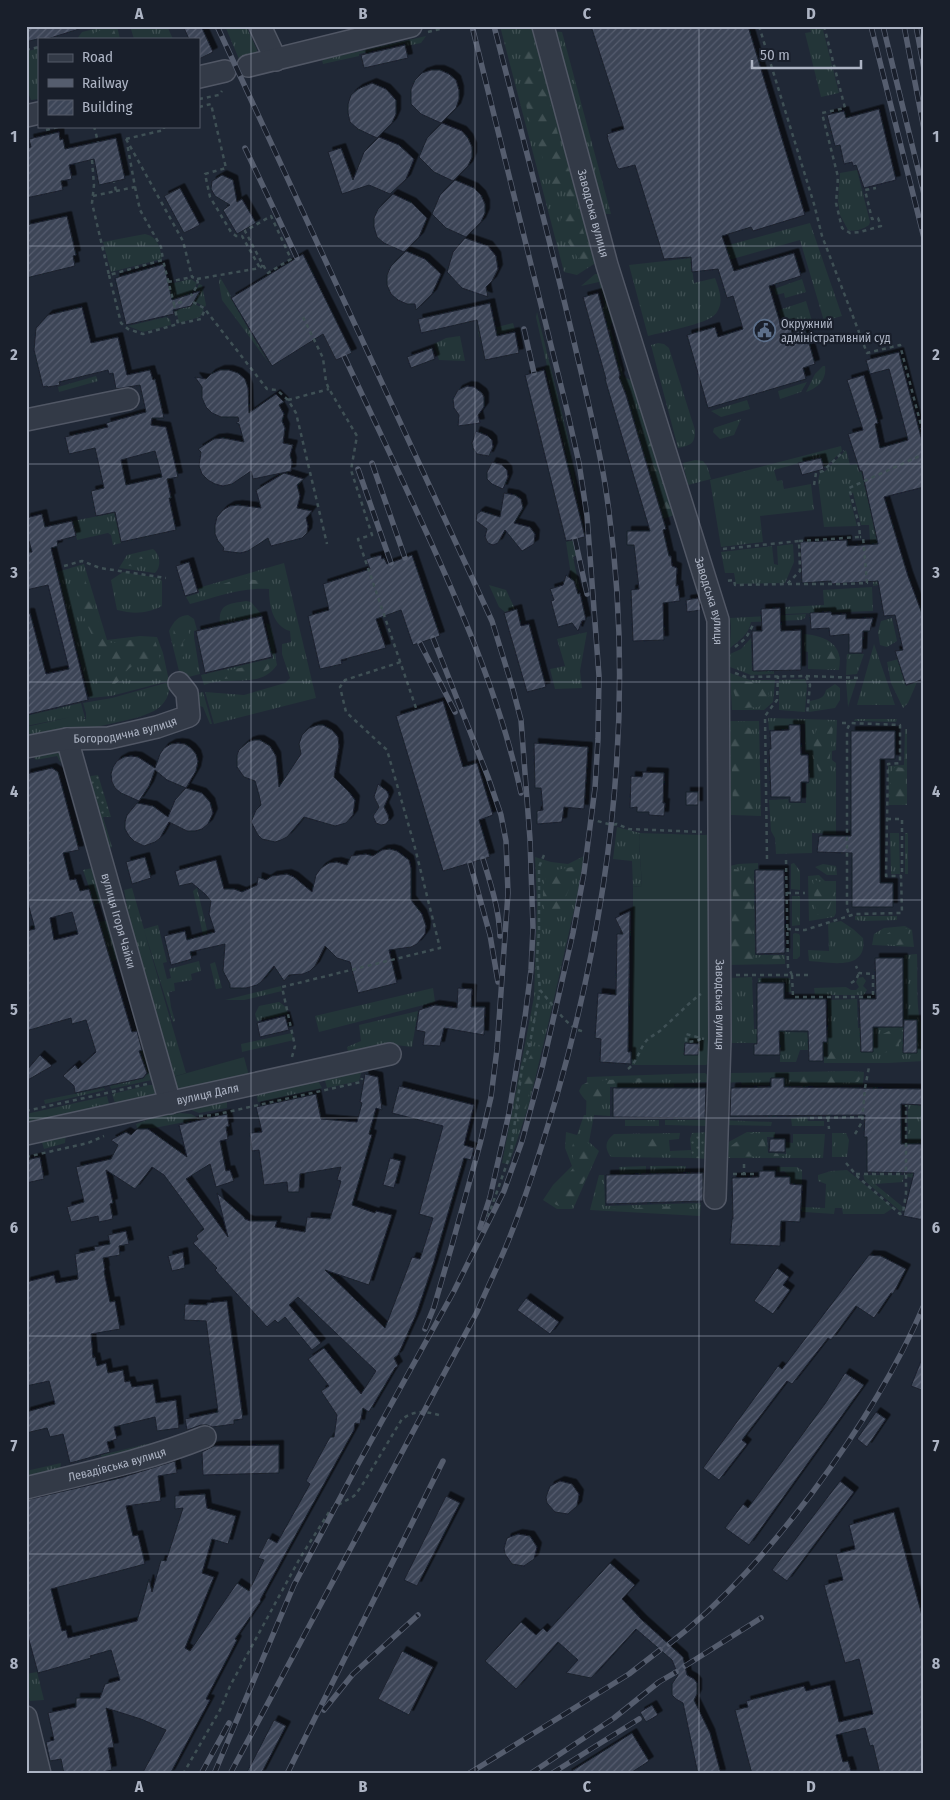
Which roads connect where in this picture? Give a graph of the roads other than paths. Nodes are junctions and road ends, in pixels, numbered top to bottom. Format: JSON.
{"nodes":[{"id":1,"x":260,"y":26,"type":"edge"},
{"id":2,"x":411,"y":26,"type":"edge"},
{"id":3,"x":543,"y":26,"type":"edge"},
{"id":4,"x":276,"y":60,"type":"junction"},
{"id":5,"x":248,"y":66,"type":"dead end"},
{"id":6,"x":226,"y":71,"type":"dead end"},
{"id":7,"x":200,"y":77,"type":"edge"},
{"id":8,"x":128,"y":399,"type":"dead end"},
{"id":9,"x":26,"y":420,"type":"edge"},
{"id":10,"x":179,"y":683,"type":"dead end"},
{"id":11,"x":68,"y":739,"type":"junction"},
{"id":12,"x":26,"y":747,"type":"edge"},
{"id":13,"x":390,"y":1054,"type":"dead end"},
{"id":14,"x":170,"y":1103,"type":"junction"},
{"id":15,"x":26,"y":1134,"type":"edge"},
{"id":16,"x":715,"y":1198,"type":"dead end"},
{"id":17,"x":205,"y":1437,"type":"dead end"},
{"id":18,"x":26,"y":1488,"type":"edge"},
{"id":19,"x":26,"y":1717,"type":"edge"},
{"id":20,"x":40,"y":1774,"type":"edge"}],
"edges":[{"from":1,"to":4,"type":"street"},
{"from":2,"to":4,"type":"street"},
{"from":3,"to":16,"type":"street","name":"Заводська вулиця"},
{"from":4,"to":5,"type":"street"},
{"from":6,"to":7,"type":"street"},
{"from":8,"to":9,"type":"street"},
{"from":10,"to":11,"type":"street","name":"Богородична вулиця"},
{"from":11,"to":12,"type":"street","name":"Богородична вулиця"},
{"from":11,"to":14,"type":"street","name":"вулиця Ігоря Чайки"},
{"from":13,"to":14,"type":"street","name":"вулиця Даля"},
{"from":14,"to":15,"type":"street","name":"вулиця Даля"},
{"from":17,"to":18,"type":"street","name":"Левадівська вулиця"},
{"from":19,"to":20,"type":"street"}]}
